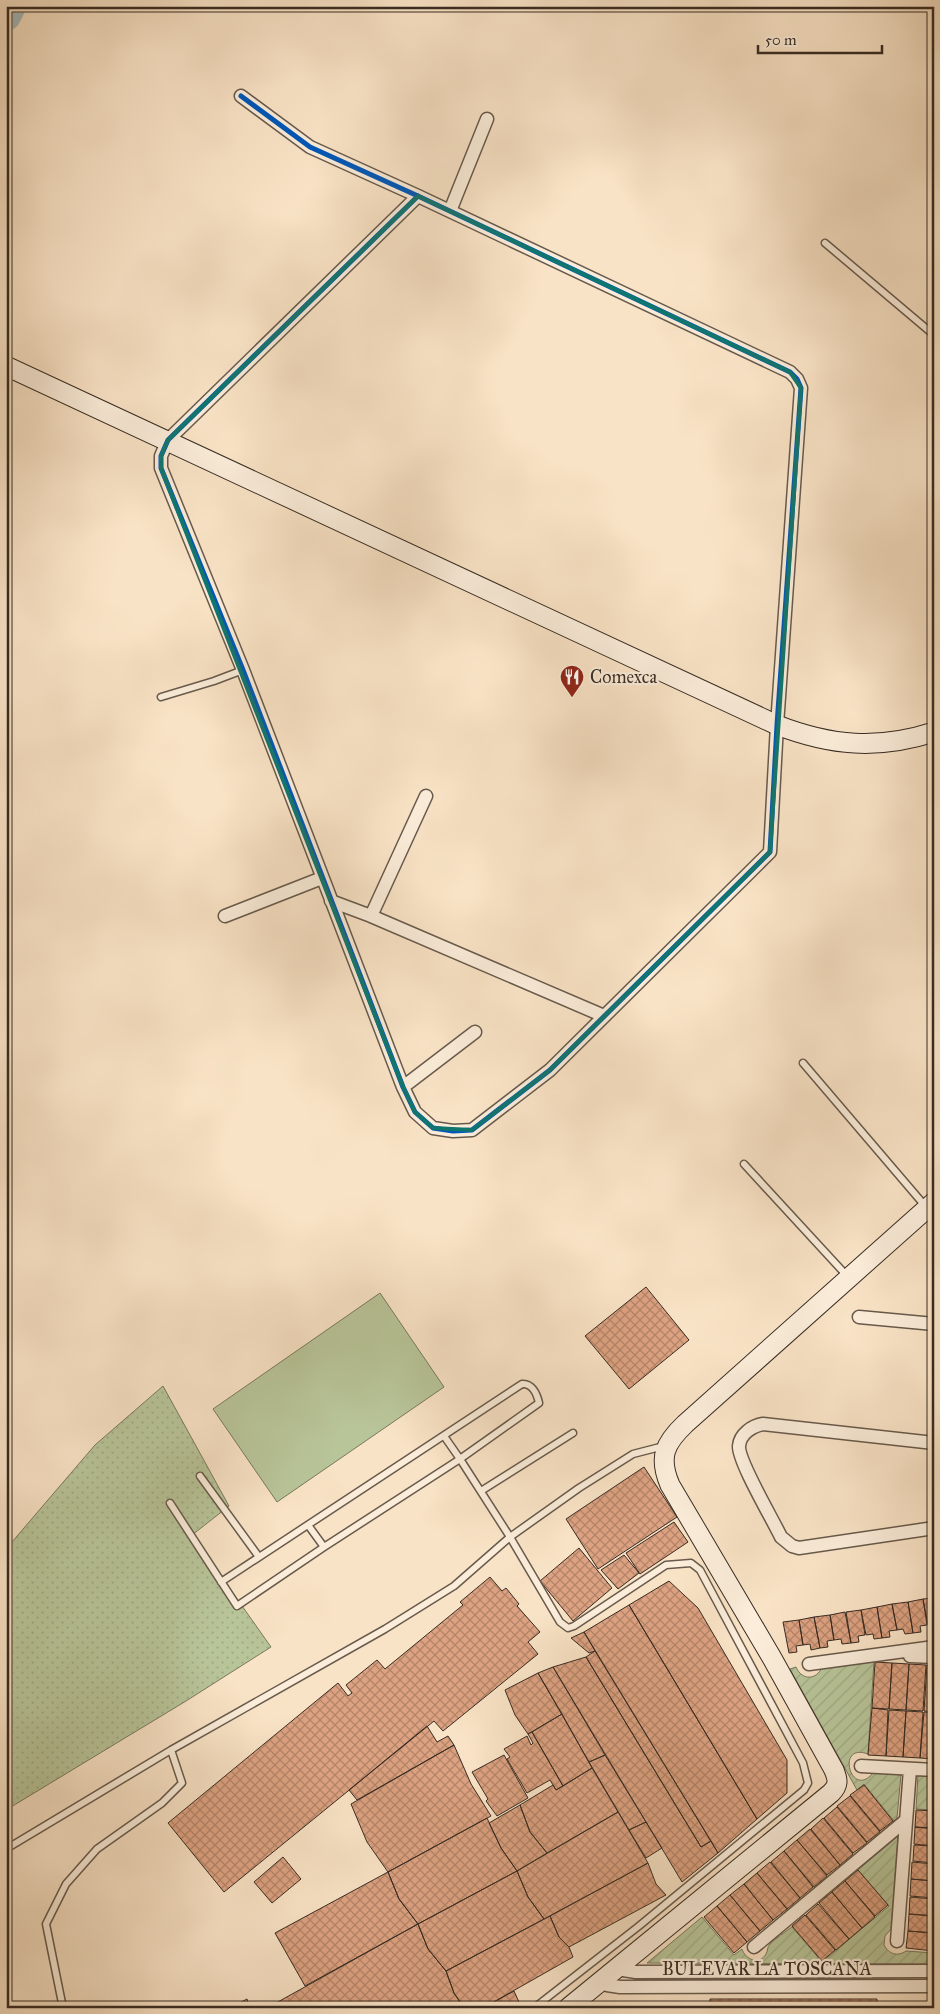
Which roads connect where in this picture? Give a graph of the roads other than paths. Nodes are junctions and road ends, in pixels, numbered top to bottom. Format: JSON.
{"nodes":[{"id":1,"x":241,"y":96,"type":"dead end"},
{"id":2,"x":487,"y":119,"type":"dead end"},
{"id":3,"x":418,"y":196,"type":"junction"},
{"id":4,"x":450,"y":211,"type":"junction"},
{"id":5,"x":825,"y":243,"type":"dead end"},
{"id":6,"x":934,"y":335,"type":"edge"},
{"id":7,"x":6,"y":366,"type":"edge"},
{"id":8,"x":168,"y":440,"type":"junction"},
{"id":9,"x":243,"y":670,"type":"junction"},
{"id":10,"x":160,"y":697,"type":"dead end"},
{"id":11,"x":777,"y":725,"type":"junction"},
{"id":12,"x":934,"y":732,"type":"edge"},
{"id":13,"x":426,"y":796,"type":"dead end"},
{"id":14,"x":322,"y":878,"type":"junction"},
{"id":15,"x":331,"y":901,"type":"junction"},
{"id":16,"x":225,"y":916,"type":"dead end"},
{"id":17,"x":371,"y":916,"type":"junction"},
{"id":18,"x":604,"y":1016,"type":"junction"},
{"id":19,"x":475,"y":1032,"type":"dead end"},
{"id":20,"x":803,"y":1064,"type":"dead end"},
{"id":21,"x":403,"y":1086,"type":"junction"},
{"id":22,"x":744,"y":1164,"type":"dead end"},
{"id":23,"x":930,"y":1205,"type":"edge"},
{"id":24,"x":848,"y":1278,"type":"junction"},
{"id":25,"x":859,"y":1317,"type":"dead end"},
{"id":26,"x":934,"y":1324,"type":"edge"},
{"id":27,"x":573,"y":1433,"type":"dead end"},
{"id":28,"x":444,"y":1436,"type":"junction"},
{"id":29,"x":934,"y":1443,"type":"edge"},
{"id":30,"x":666,"y":1446,"type":"junction"},
{"id":31,"x":460,"y":1459,"type":"junction"},
{"id":32,"x":200,"y":1476,"type":"dead end"},
{"id":33,"x":481,"y":1491,"type":"junction"},
{"id":34,"x":170,"y":1503,"type":"dead end"},
{"id":35,"x":308,"y":1525,"type":"junction"},
{"id":36,"x":934,"y":1528,"type":"edge"},
{"id":37,"x":510,"y":1537,"type":"junction"},
{"id":38,"x":324,"y":1547,"type":"junction"},
{"id":39,"x":259,"y":1557,"type":"junction"},
{"id":40,"x":221,"y":1582,"type":"junction"},
{"id":41,"x":934,"y":1646,"type":"edge"},
{"id":42,"x":888,"y":1654,"type":"junction"},
{"id":43,"x":934,"y":1657,"type":"edge"},
{"id":44,"x":809,"y":1664,"type":"dead end"},
{"id":45,"x":172,"y":1750,"type":"junction"},
{"id":46,"x":861,"y":1766,"type":"dead end"},
{"id":47,"x":910,"y":1769,"type":"junction"},
{"id":48,"x":934,"y":1770,"type":"edge"},
{"id":49,"x":905,"y":1821,"type":"junction"},
{"id":50,"x":6,"y":1850,"type":"edge"},
{"id":51,"x":897,"y":1942,"type":"dead end"},
{"id":52,"x":754,"y":1947,"type":"dead end"},
{"id":53,"x":618,"y":1967,"type":"junction"},
{"id":54,"x":934,"y":1971,"type":"edge"},
{"id":55,"x":602,"y":1980,"type":"junction"},
{"id":56,"x":934,"y":1986,"type":"edge"},
{"id":57,"x":63,"y":2008,"type":"edge"},
{"id":58,"x":534,"y":2008,"type":"edge"},
{"id":59,"x":568,"y":2008,"type":"edge"}],
"edges":[{"from":1,"to":3,"type":"street"},
{"from":2,"to":4,"type":"street"},
{"from":3,"to":4,"type":"street"},
{"from":3,"to":8,"type":"street"},
{"from":4,"to":11,"type":"street"},
{"from":5,"to":6,"type":"lane"},
{"from":7,"to":8,"type":"main road"},
{"from":8,"to":9,"type":"street"},
{"from":8,"to":11,"type":"main road"},
{"from":9,"to":10,"type":"lane"},
{"from":9,"to":14,"type":"street"},
{"from":11,"to":12,"type":"main road"},
{"from":11,"to":18,"type":"street"},
{"from":13,"to":17,"type":"street"},
{"from":14,"to":15,"type":"street"},
{"from":14,"to":16,"type":"street"},
{"from":15,"to":17,"type":"street"},
{"from":15,"to":21,"type":"street"},
{"from":17,"to":18,"type":"street"},
{"from":18,"to":21,"type":"street"},
{"from":19,"to":21,"type":"street"},
{"from":20,"to":23,"type":"lane"},
{"from":22,"to":24,"type":"lane"},
{"from":23,"to":24,"type":"main road"},
{"from":24,"to":30,"type":"main road"},
{"from":25,"to":26,"type":"street"},
{"from":27,"to":33,"type":"lane"},
{"from":28,"to":31,"type":"lane"},
{"from":28,"to":31,"type":"lane"},
{"from":28,"to":35,"type":"lane"},
{"from":29,"to":36,"type":"street"},
{"from":30,"to":37,"type":"lane"},
{"from":30,"to":53,"type":"main road"},
{"from":31,"to":33,"type":"lane"},
{"from":31,"to":38,"type":"lane"},
{"from":32,"to":39,"type":"lane"},
{"from":33,"to":37,"type":"lane"},
{"from":34,"to":40,"type":"lane"},
{"from":35,"to":38,"type":"lane"},
{"from":35,"to":39,"type":"lane"},
{"from":37,"to":45,"type":"lane"},
{"from":37,"to":58,"type":"lane"},
{"from":38,"to":40,"type":"lane"},
{"from":39,"to":40,"type":"lane"},
{"from":41,"to":42,"type":"street"},
{"from":42,"to":43,"type":"street"},
{"from":42,"to":44,"type":"street"},
{"from":45,"to":50,"type":"lane"},
{"from":45,"to":57,"type":"lane"},
{"from":46,"to":47,"type":"street"},
{"from":47,"to":48,"type":"street"},
{"from":47,"to":49,"type":"street"},
{"from":49,"to":51,"type":"street"},
{"from":49,"to":52,"type":"street"},
{"from":53,"to":54,"type":"street","name":"BULEVAR LA TOSCANA"},
{"from":53,"to":55,"type":"main road"},
{"from":55,"to":56,"type":"street","name":"BULEVAR LA TOSCANA"},
{"from":55,"to":59,"type":"main road"}]}
